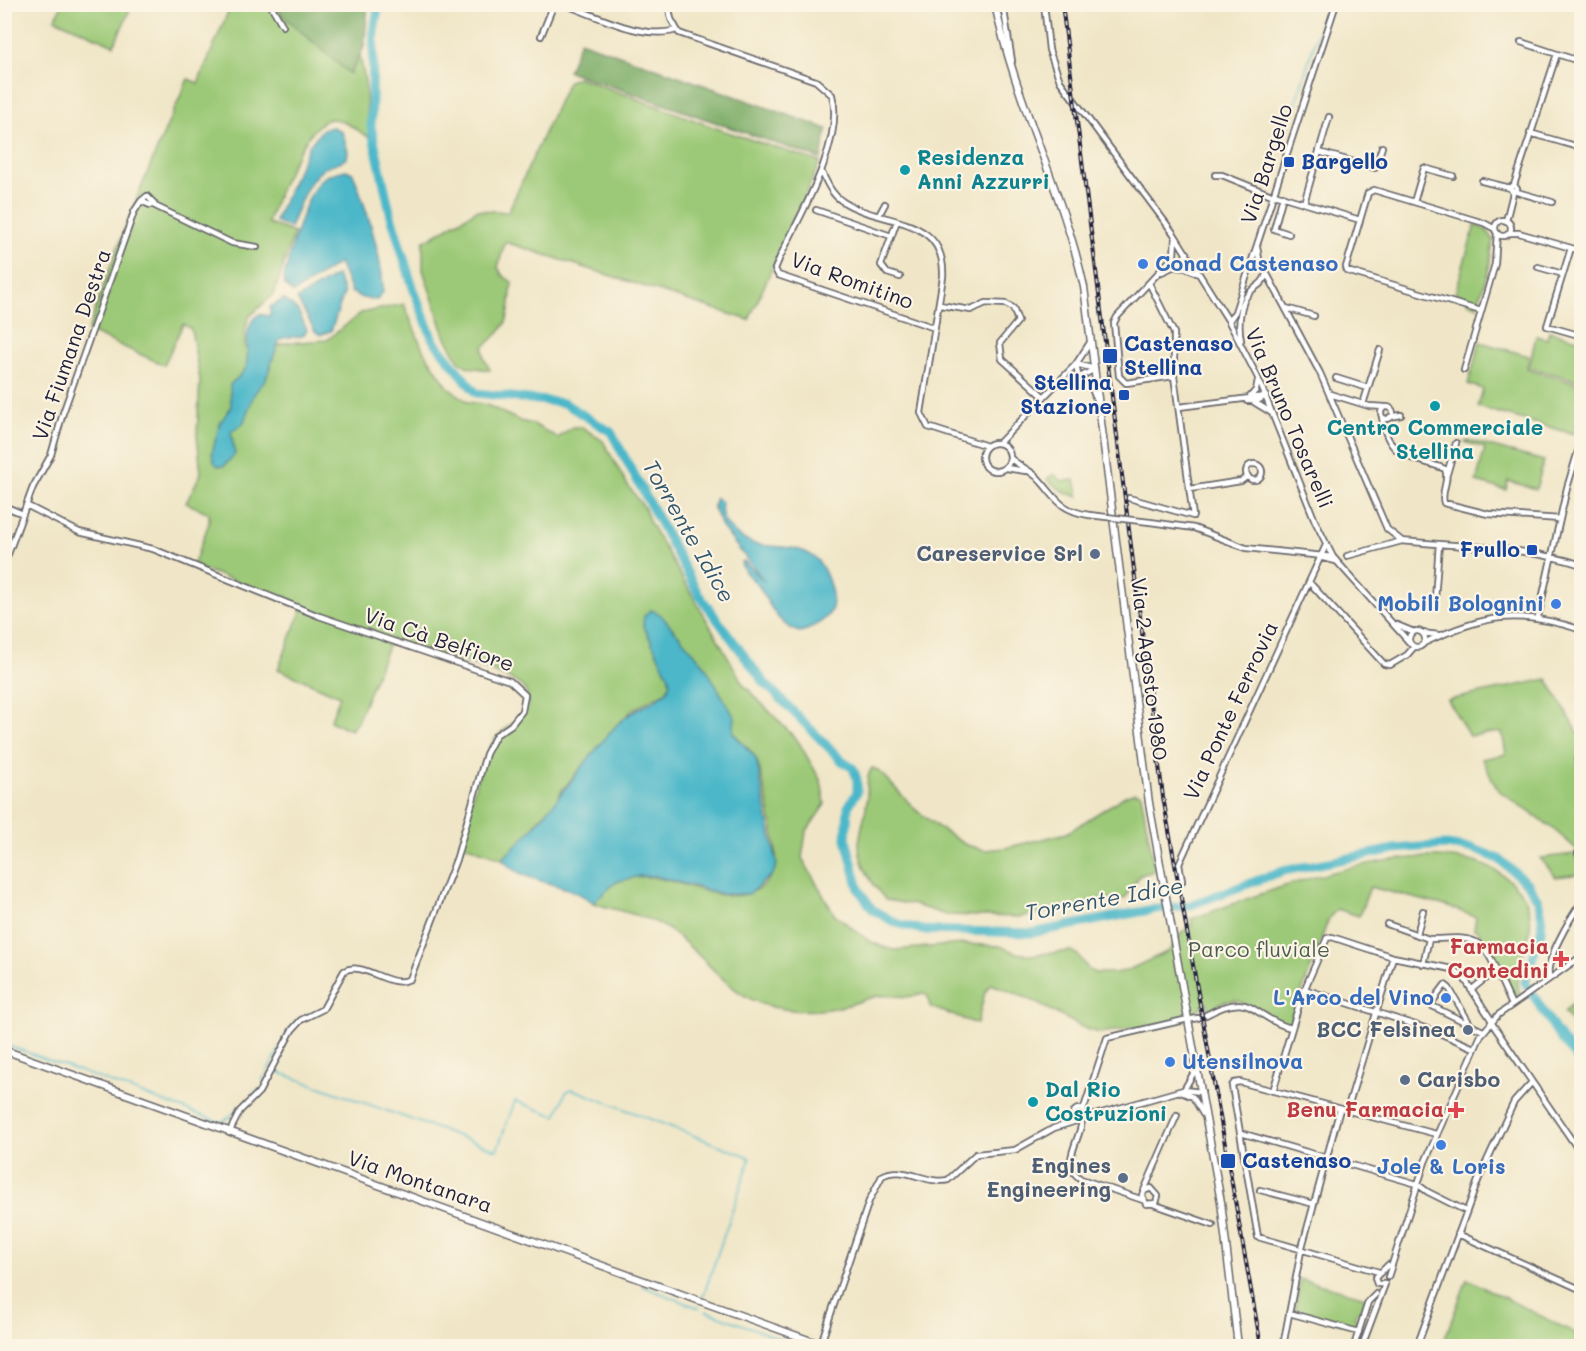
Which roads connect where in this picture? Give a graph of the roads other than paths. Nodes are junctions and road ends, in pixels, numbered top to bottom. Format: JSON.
{"nodes":[{"id":1,"x":270,"y":4,"type":"edge"},
{"id":2,"x":554,"y":4,"type":"edge"},
{"id":3,"x":562,"y":4,"type":"edge"},
{"id":4,"x":668,"y":4,"type":"edge"},
{"id":5,"x":995,"y":4,"type":"edge"},
{"id":6,"x":1003,"y":4,"type":"edge"},
{"id":7,"x":1044,"y":4,"type":"edge"},
{"id":8,"x":1336,"y":4,"type":"edge"},
{"id":9,"x":283,"y":26,"type":"dead end"},
{"id":10,"x":676,"y":30,"type":"junction"},
{"id":11,"x":541,"y":36,"type":"dead end"},
{"id":12,"x":1521,"y":42,"type":"dead end"},
{"id":13,"x":1557,"y":54,"type":"junction"},
{"id":14,"x":1581,"y":62,"type":"edge"},
{"id":15,"x":1014,"y":78,"type":"junction"},
{"id":16,"x":1329,"y":117,"type":"dead end"},
{"id":17,"x":1530,"y":133,"type":"junction"},
{"id":18,"x":1382,"y":147,"type":"dead end"},
{"id":19,"x":1581,"y":148,"type":"edge"},
{"id":20,"x":1319,"y":152,"type":"junction"},
{"id":21,"x":821,"y":171,"type":"junction"},
{"id":22,"x":1215,"y":175,"type":"dead end"},
{"id":23,"x":1454,"y":176,"type":"dead end"},
{"id":24,"x":817,"y":181,"type":"junction"},
{"id":25,"x":1482,"y":181,"type":"dead end"},
{"id":26,"x":831,"y":190,"type":"junction"},
{"id":27,"x":1513,"y":190,"type":"junction"},
{"id":28,"x":1274,"y":195,"type":"junction"},
{"id":29,"x":1283,"y":196,"type":"junction"},
{"id":30,"x":1414,"y":202,"type":"junction"},
{"id":31,"x":1552,"y":202,"type":"dead end"},
{"id":32,"x":1304,"y":203,"type":"junction"},
{"id":33,"x":885,"y":204,"type":"dead end"},
{"id":34,"x":816,"y":210,"type":"dead end"},
{"id":35,"x":879,"y":215,"type":"junction"},
{"id":36,"x":1360,"y":220,"type":"junction"},
{"id":37,"x":897,"y":221,"type":"junction"},
{"id":38,"x":1504,"y":222,"type":"junction"},
{"id":39,"x":1484,"y":223,"type":"junction"},
{"id":40,"x":1496,"y":231,"type":"junction"},
{"id":41,"x":1519,"y":233,"type":"junction"},
{"id":42,"x":1174,"y":234,"type":"junction"},
{"id":43,"x":1289,"y":234,"type":"dead end"},
{"id":44,"x":1507,"y":234,"type":"junction"},
{"id":45,"x":891,"y":236,"type":"junction"},
{"id":46,"x":1257,"y":246,"type":"junction"},
{"id":47,"x":1497,"y":247,"type":"junction"},
{"id":48,"x":257,"y":248,"type":"dead end"},
{"id":49,"x":1571,"y":248,"type":"junction"},
{"id":50,"x":1581,"y":251,"type":"edge"},
{"id":51,"x":1187,"y":253,"type":"junction"},
{"id":52,"x":1174,"y":255,"type":"junction"},
{"id":53,"x":1538,"y":267,"type":"dead end"},
{"id":54,"x":1170,"y":268,"type":"junction"},
{"id":55,"x":1160,"y":272,"type":"junction"},
{"id":56,"x":1266,"y":273,"type":"junction"},
{"id":57,"x":1563,"y":274,"type":"junction"},
{"id":58,"x":1202,"y":276,"type":"junction"},
{"id":59,"x":900,"y":277,"type":"dead end"},
{"id":60,"x":1149,"y":283,"type":"junction"},
{"id":61,"x":1260,"y":286,"type":"junction"},
{"id":62,"x":1274,"y":288,"type":"junction"},
{"id":63,"x":940,"y":305,"type":"junction"},
{"id":64,"x":1286,"y":309,"type":"junction"},
{"id":65,"x":1481,"y":311,"type":"junction"},
{"id":66,"x":1314,"y":316,"type":"dead end"},
{"id":67,"x":1240,"y":318,"type":"junction"},
{"id":68,"x":1229,"y":321,"type":"junction"},
{"id":69,"x":935,"y":328,"type":"junction"},
{"id":70,"x":1581,"y":336,"type":"edge"},
{"id":71,"x":1092,"y":339,"type":"junction"},
{"id":72,"x":1242,"y":346,"type":"junction"},
{"id":73,"x":1380,"y":350,"type":"dead end"},
{"id":74,"x":1076,"y":364,"type":"junction"},
{"id":75,"x":1095,"y":369,"type":"junction"},
{"id":76,"x":1464,"y":370,"type":"dead end"},
{"id":77,"x":1174,"y":376,"type":"junction"},
{"id":78,"x":1080,"y":377,"type":"junction"},
{"id":79,"x":1258,"y":378,"type":"junction"},
{"id":80,"x":1336,"y":378,"type":"dead end"},
{"id":81,"x":1057,"y":382,"type":"junction"},
{"id":82,"x":1368,"y":388,"type":"junction"},
{"id":83,"x":1329,"y":394,"type":"junction"},
{"id":84,"x":1266,"y":396,"type":"junction"},
{"id":85,"x":1044,"y":397,"type":"junction"},
{"id":86,"x":1250,"y":400,"type":"junction"},
{"id":87,"x":1366,"y":405,"type":"junction"},
{"id":88,"x":1179,"y":407,"type":"junction"},
{"id":89,"x":1385,"y":407,"type":"junction"},
{"id":90,"x":1101,"y":413,"type":"junction"},
{"id":91,"x":1273,"y":414,"type":"junction"},
{"id":92,"x":1385,"y":417,"type":"junction"},
{"id":93,"x":1008,"y":436,"type":"junction"},
{"id":94,"x":1581,"y":438,"type":"edge"},
{"id":95,"x":975,"y":443,"type":"junction"},
{"id":96,"x":999,"y":443,"type":"junction"},
{"id":97,"x":1456,"y":443,"type":"dead end"},
{"id":98,"x":987,"y":446,"type":"junction"},
{"id":99,"x":1006,"y":448,"type":"junction"},
{"id":100,"x":982,"y":453,"type":"junction"},
{"id":101,"x":1579,"y":456,"type":"edge"},
{"id":102,"x":1010,"y":458,"type":"junction"},
{"id":103,"x":1006,"y":468,"type":"junction"},
{"id":104,"x":1028,"y":471,"type":"junction"},
{"id":105,"x":1447,"y":474,"type":"junction"},
{"id":106,"x":1248,"y":476,"type":"dead end"},
{"id":107,"x":1190,"y":489,"type":"junction"},
{"id":108,"x":1129,"y":498,"type":"dead end"},
{"id":109,"x":26,"y":505,"type":"junction"},
{"id":110,"x":4,"y":506,"type":"edge"},
{"id":111,"x":23,"y":514,"type":"junction"},
{"id":112,"x":1560,"y":519,"type":"junction"},
{"id":113,"x":1402,"y":541,"type":"junction"},
{"id":114,"x":1326,"y":544,"type":"junction"},
{"id":115,"x":1439,"y":544,"type":"junction"},
{"id":116,"x":1347,"y":556,"type":"dead end"},
{"id":117,"x":1552,"y":556,"type":"junction"},
{"id":118,"x":1319,"y":557,"type":"junction"},
{"id":119,"x":1334,"y":559,"type":"junction"},
{"id":120,"x":4,"y":565,"type":"edge"},
{"id":121,"x":1581,"y":565,"type":"edge"},
{"id":122,"x":1309,"y":582,"type":"junction"},
{"id":123,"x":1435,"y":599,"type":"dead end"},
{"id":124,"x":1538,"y":617,"type":"junction"},
{"id":125,"x":1392,"y":622,"type":"junction"},
{"id":126,"x":1581,"y":630,"type":"edge"},
{"id":127,"x":1414,"y":632,"type":"junction"},
{"id":128,"x":1422,"y":633,"type":"junction"},
{"id":129,"x":1442,"y":634,"type":"junction"},
{"id":130,"x":1409,"y":642,"type":"junction"},
{"id":131,"x":1424,"y":643,"type":"junction"},
{"id":132,"x":1414,"y":647,"type":"junction"},
{"id":133,"x":1581,"y":751,"type":"edge"},
{"id":134,"x":1581,"y":785,"type":"edge"},
{"id":135,"x":1581,"y":845,"type":"edge"},
{"id":136,"x":1581,"y":857,"type":"edge"},
{"id":137,"x":1182,"y":881,"type":"dead end"},
{"id":138,"x":1581,"y":902,"type":"edge"},
{"id":139,"x":1423,"y":911,"type":"dead end"},
{"id":140,"x":1387,"y":924,"type":"dead end"},
{"id":141,"x":1417,"y":934,"type":"junction"},
{"id":142,"x":1429,"y":939,"type":"junction"},
{"id":143,"x":1581,"y":956,"type":"edge"},
{"id":144,"x":1393,"y":957,"type":"junction"},
{"id":145,"x":1423,"y":964,"type":"junction"},
{"id":146,"x":1496,"y":970,"type":"junction"},
{"id":147,"x":1553,"y":977,"type":"junction"},
{"id":148,"x":1304,"y":989,"type":"junction"},
{"id":149,"x":1471,"y":990,"type":"junction"},
{"id":150,"x":1513,"y":1004,"type":"junction"},
{"id":151,"x":1376,"y":1012,"type":"junction"},
{"id":152,"x":1206,"y":1015,"type":"dead end"},
{"id":153,"x":1184,"y":1020,"type":"dead end"},
{"id":154,"x":1491,"y":1022,"type":"junction"},
{"id":155,"x":1470,"y":1024,"type":"junction"},
{"id":156,"x":1291,"y":1028,"type":"junction"},
{"id":157,"x":1484,"y":1031,"type":"junction"},
{"id":158,"x":1193,"y":1042,"type":"junction"},
{"id":159,"x":1474,"y":1048,"type":"junction"},
{"id":160,"x":4,"y":1050,"type":"edge"},
{"id":161,"x":1532,"y":1082,"type":"junction"},
{"id":162,"x":1182,"y":1091,"type":"junction"},
{"id":163,"x":1273,"y":1091,"type":"junction"},
{"id":164,"x":1202,"y":1092,"type":"junction"},
{"id":165,"x":1190,"y":1094,"type":"junction"},
{"id":166,"x":1340,"y":1108,"type":"junction"},
{"id":167,"x":1082,"y":1110,"type":"junction"},
{"id":168,"x":1347,"y":1110,"type":"junction"},
{"id":169,"x":1102,"y":1111,"type":"junction"},
{"id":170,"x":1073,"y":1115,"type":"junction"},
{"id":171,"x":1177,"y":1115,"type":"dead end"},
{"id":172,"x":1080,"y":1120,"type":"junction"},
{"id":173,"x":1207,"y":1123,"type":"junction"},
{"id":174,"x":1063,"y":1124,"type":"junction"},
{"id":175,"x":1240,"y":1132,"type":"junction"},
{"id":176,"x":229,"y":1133,"type":"junction"},
{"id":177,"x":1436,"y":1134,"type":"junction"},
{"id":178,"x":1581,"y":1155,"type":"edge"},
{"id":179,"x":1326,"y":1159,"type":"junction"},
{"id":180,"x":1417,"y":1184,"type":"junction"},
{"id":181,"x":1260,"y":1190,"type":"dead end"},
{"id":182,"x":1144,"y":1191,"type":"junction"},
{"id":183,"x":1143,"y":1200,"type":"junction"},
{"id":184,"x":1153,"y":1204,"type":"junction"},
{"id":185,"x":1314,"y":1204,"type":"junction"},
{"id":186,"x":1467,"y":1211,"type":"junction"},
{"id":187,"x":1213,"y":1225,"type":"dead end"},
{"id":188,"x":1458,"y":1234,"type":"junction"},
{"id":189,"x":1301,"y":1251,"type":"junction"},
{"id":190,"x":1391,"y":1260,"type":"junction"},
{"id":191,"x":1363,"y":1269,"type":"junction"},
{"id":192,"x":1380,"y":1272,"type":"junction"},
{"id":193,"x":1388,"y":1277,"type":"junction"},
{"id":194,"x":1375,"y":1281,"type":"junction"},
{"id":195,"x":1385,"y":1284,"type":"junction"},
{"id":196,"x":1581,"y":1290,"type":"edge"},
{"id":197,"x":1376,"y":1294,"type":"junction"},
{"id":198,"x":1376,"y":1304,"type":"junction"},
{"id":199,"x":1289,"y":1313,"type":"junction"},
{"id":200,"x":1359,"y":1332,"type":"junction"},
{"id":201,"x":822,"y":1346,"type":"edge"},
{"id":202,"x":1238,"y":1347,"type":"edge"},
{"id":203,"x":1283,"y":1347,"type":"edge"},
{"id":204,"x":1354,"y":1347,"type":"edge"},
{"id":205,"x":1362,"y":1347,"type":"edge"},
{"id":206,"x":1417,"y":1347,"type":"edge"}],
"edges":[{"from":1,"to":9,"type":"street"},
{"from":2,"to":11,"type":"street"},
{"from":3,"to":10,"type":"street"},
{"from":4,"to":10,"type":"street"},
{"from":5,"to":15,"type":"main road","name":"Via 2 Agosto 1980"},
{"from":6,"to":15,"type":"street"},
{"from":7,"to":42,"type":"street","name":"Via Bruno Tosarelli"},
{"from":8,"to":28,"type":"street","name":"Via Bargello"},
{"from":10,"to":21,"type":"street","name":"Via Romitino"},
{"from":12,"to":13,"type":"street"},
{"from":13,"to":14,"type":"street"},
{"from":13,"to":17,"type":"street"},
{"from":15,"to":71,"type":"main road","name":"Via 2 Agosto 1980"},
{"from":16,"to":20,"type":"street"},
{"from":17,"to":19,"type":"street"},
{"from":17,"to":27,"type":"street"},
{"from":18,"to":20,"type":"street"},
{"from":20,"to":32,"type":"street"},
{"from":21,"to":24,"type":"street","name":"Via Romitino"},
{"from":21,"to":26,"type":"street"},
{"from":22,"to":28,"type":"street"},
{"from":23,"to":30,"type":"street"},
{"from":24,"to":26,"type":"street"},
{"from":24,"to":69,"type":"street","name":"Via Romitino"},
{"from":25,"to":27,"type":"street"},
{"from":26,"to":35,"type":"street"},
{"from":27,"to":31,"type":"street"},
{"from":27,"to":38,"type":"street"},
{"from":28,"to":29,"type":"street"},
{"from":28,"to":46,"type":"street","name":"Via Bargello"},
{"from":29,"to":32,"type":"street"},
{"from":29,"to":43,"type":"street","name":"Via Bargello"},
{"from":30,"to":36,"type":"street"},
{"from":30,"to":39,"type":"street"},
{"from":32,"to":36,"type":"street"},
{"from":33,"to":35,"type":"street"},
{"from":34,"to":45,"type":"street"},
{"from":35,"to":37,"type":"street"},
{"from":36,"to":65,"type":"street"},
{"from":37,"to":45,"type":"street"},
{"from":37,"to":63,"type":"street"},
{"from":38,"to":39,"type":"street"},
{"from":38,"to":40,"type":"street"},
{"from":38,"to":41,"type":"street"},
{"from":38,"to":44,"type":"street"},
{"from":39,"to":40,"type":"street"},
{"from":40,"to":44,"type":"street"},
{"from":40,"to":47,"type":"street"},
{"from":41,"to":44,"type":"street"},
{"from":41,"to":49,"type":"street"},
{"from":42,"to":51,"type":"street","name":"Via Bruno Tosarelli"},
{"from":42,"to":52,"type":"street"},
{"from":44,"to":47,"type":"street"},
{"from":45,"to":59,"type":"street"},
{"from":46,"to":56,"type":"street"},
{"from":46,"to":68,"type":"street","name":"Via Bargello"},
{"from":47,"to":65,"type":"street"},
{"from":48,"to":109,"type":"street","name":"Via Fiumana Destra"},
{"from":49,"to":50,"type":"street"},
{"from":49,"to":57,"type":"street"},
{"from":51,"to":52,"type":"street"},
{"from":51,"to":54,"type":"street"},
{"from":51,"to":58,"type":"street","name":"Via Bruno Tosarelli"},
{"from":52,"to":55,"type":"street"},
{"from":53,"to":57,"type":"street"},
{"from":54,"to":55,"type":"street"},
{"from":54,"to":58,"type":"street"},
{"from":55,"to":60,"type":"street"},
{"from":56,"to":61,"type":"street"},
{"from":56,"to":62,"type":"street"},
{"from":57,"to":70,"type":"street"},
{"from":58,"to":68,"type":"street","name":"Via Bruno Tosarelli"},
{"from":60,"to":77,"type":"street"},
{"from":60,"to":77,"type":"street"},
{"from":61,"to":62,"type":"street"},
{"from":61,"to":67,"type":"street"},
{"from":62,"to":64,"type":"street"},
{"from":63,"to":69,"type":"street"},
{"from":63,"to":85,"type":"street"},
{"from":64,"to":66,"type":"street"},
{"from":64,"to":83,"type":"street"},
{"from":65,"to":76,"type":"street"},
{"from":67,"to":68,"type":"street"},
{"from":67,"to":72,"type":"street"},
{"from":68,"to":72,"type":"street","name":"Via Bruno Tosarelli"},
{"from":69,"to":95,"type":"street","name":"Via Romitino"},
{"from":71,"to":74,"type":"street"},
{"from":71,"to":75,"type":"main road","name":"Via 2 Agosto 1980"},
{"from":72,"to":79,"type":"street","name":"Via Bruno Tosarelli"},
{"from":73,"to":82,"type":"street"},
{"from":74,"to":75,"type":"street"},
{"from":74,"to":78,"type":"street"},
{"from":74,"to":81,"type":"street"},
{"from":75,"to":78,"type":"street"},
{"from":75,"to":90,"type":"main road","name":"Via 2 Agosto 1980"},
{"from":77,"to":88,"type":"street"},
{"from":78,"to":81,"type":"street"},
{"from":78,"to":90,"type":"street"},
{"from":79,"to":84,"type":"street","name":"Via Bruno Tosarelli"},
{"from":79,"to":86,"type":"street"},
{"from":80,"to":82,"type":"street"},
{"from":81,"to":85,"type":"street"},
{"from":82,"to":87,"type":"street"},
{"from":83,"to":87,"type":"street"},
{"from":83,"to":113,"type":"street"},
{"from":84,"to":86,"type":"street"},
{"from":84,"to":91,"type":"street","name":"Via Bruno Tosarelli"},
{"from":85,"to":93,"type":"street"},
{"from":86,"to":88,"type":"street"},
{"from":86,"to":91,"type":"street"},
{"from":87,"to":89,"type":"street"},
{"from":87,"to":92,"type":"street"},
{"from":88,"to":107,"type":"street"},
{"from":89,"to":92,"type":"street"},
{"from":89,"to":92,"type":"street"},
{"from":90,"to":158,"type":"main road","name":"Via 2 Agosto 1980"},
{"from":91,"to":114,"type":"street","name":"Via Bruno Tosarelli"},
{"from":92,"to":105,"type":"street"},
{"from":93,"to":96,"type":"street"},
{"from":93,"to":99,"type":"street"},
{"from":94,"to":101,"type":"street"},
{"from":95,"to":98,"type":"street","name":"Via Romitino"},
{"from":95,"to":100,"type":"street"},
{"from":96,"to":98,"type":"street"},
{"from":96,"to":99,"type":"street"},
{"from":97,"to":105,"type":"street"},
{"from":98,"to":100,"type":"street"},
{"from":99,"to":102,"type":"street"},
{"from":100,"to":103,"type":"street"},
{"from":101,"to":112,"type":"street"},
{"from":102,"to":103,"type":"street"},
{"from":102,"to":104,"type":"street"},
{"from":103,"to":104,"type":"street"},
{"from":104,"to":118,"type":"street","bridge":true},
{"from":105,"to":112,"type":"street"},
{"from":106,"to":107,"type":"street"},
{"from":107,"to":108,"type":"street"},
{"from":109,"to":111,"type":"street","name":"Via Fiumana Destra"},
{"from":109,"to":176,"type":"street","name":"Via Cà Belfiore"},
{"from":110,"to":111,"type":"street"},
{"from":111,"to":120,"type":"street","name":"Via Fiumana Destra"},
{"from":112,"to":117,"type":"street"},
{"from":113,"to":115,"type":"street"},
{"from":113,"to":116,"type":"street"},
{"from":114,"to":118,"type":"street"},
{"from":114,"to":119,"type":"street","name":"Via Bruno Tosarelli"},
{"from":115,"to":117,"type":"street"},
{"from":115,"to":123,"type":"street"},
{"from":117,"to":121,"type":"street"},
{"from":117,"to":124,"type":"street"},
{"from":118,"to":119,"type":"street"},
{"from":118,"to":122,"type":"street","name":"Via Ponte Ferrovia"},
{"from":119,"to":125,"type":"street","name":"Via Bruno Tosarelli"},
{"from":122,"to":132,"type":"street"},
{"from":122,"to":137,"type":"street","name":"Via Ponte Ferrovia"},
{"from":124,"to":126,"type":"street"},
{"from":124,"to":129,"type":"street"},
{"from":125,"to":127,"type":"street","name":"Via Bruno Tosarelli"},
{"from":125,"to":130,"type":"street","name":"Via Bruno Tosarelli"},
{"from":127,"to":128,"type":"street"},
{"from":127,"to":130,"type":"street"},
{"from":128,"to":129,"type":"street"},
{"from":128,"to":131,"type":"street"},
{"from":129,"to":131,"type":"street"},
{"from":130,"to":132,"type":"street"},
{"from":131,"to":132,"type":"street"},
{"from":133,"to":134,"type":"street"},
{"from":135,"to":136,"type":"street"},
{"from":138,"to":147,"type":"street"},
{"from":139,"to":141,"type":"street"},
{"from":140,"to":141,"type":"street"},
{"from":141,"to":142,"type":"street"},
{"from":142,"to":145,"type":"street"},
{"from":142,"to":146,"type":"street"},
{"from":143,"to":147,"type":"street"},
{"from":144,"to":145,"type":"street"},
{"from":144,"to":148,"type":"street"},
{"from":144,"to":151,"type":"street"},
{"from":145,"to":149,"type":"street"},
{"from":146,"to":149,"type":"street"},
{"from":146,"to":150,"type":"street"},
{"from":147,"to":150,"type":"street"},
{"from":148,"to":151,"type":"street"},
{"from":148,"to":156,"type":"street"},
{"from":149,"to":154,"type":"street"},
{"from":150,"to":154,"type":"street"},
{"from":151,"to":159,"type":"street"},
{"from":151,"to":168,"type":"street"},
{"from":152,"to":156,"type":"street"},
{"from":153,"to":167,"type":"street"},
{"from":154,"to":157,"type":"street"},
{"from":154,"to":161,"type":"street"},
{"from":155,"to":155,"type":"street"},
{"from":155,"to":157,"type":"street"},
{"from":156,"to":163,"type":"street"},
{"from":157,"to":159,"type":"street"},
{"from":158,"to":162,"type":"street"},
{"from":158,"to":164,"type":"main road","name":"Via 2 Agosto 1980"},
{"from":159,"to":177,"type":"street"},
{"from":160,"to":176,"type":"main road","name":"Via Montanara"},
{"from":161,"to":178,"type":"street"},
{"from":161,"to":186,"type":"street"},
{"from":162,"to":164,"type":"street"},
{"from":162,"to":165,"type":"street"},
{"from":162,"to":169,"type":"street"},
{"from":163,"to":166,"type":"street"},
{"from":163,"to":175,"type":"street"},
{"from":164,"to":165,"type":"street"},
{"from":164,"to":173,"type":"main road","name":"Via 2 Agosto 1980"},
{"from":165,"to":173,"type":"street"},
{"from":166,"to":168,"type":"street"},
{"from":166,"to":179,"type":"street"},
{"from":167,"to":169,"type":"street"},
{"from":167,"to":170,"type":"street"},
{"from":167,"to":172,"type":"street"},
{"from":168,"to":177,"type":"street"},
{"from":169,"to":172,"type":"street"},
{"from":170,"to":172,"type":"street"},
{"from":170,"to":174,"type":"street"},
{"from":171,"to":182,"type":"street"},
{"from":172,"to":174,"type":"street"},
{"from":172,"to":183,"type":"street"},
{"from":173,"to":202,"type":"main road","name":"Via 2 Agosto 1980"},
{"from":174,"to":201,"type":"street"},
{"from":175,"to":179,"type":"street"},
{"from":175,"to":189,"type":"street"},
{"from":176,"to":201,"type":"main road","name":"Via Montanara"},
{"from":177,"to":180,"type":"street"},
{"from":179,"to":180,"type":"street"},
{"from":179,"to":185,"type":"street"},
{"from":180,"to":186,"type":"street"},
{"from":180,"to":190,"type":"street"},
{"from":181,"to":185,"type":"street"},
{"from":182,"to":183,"type":"street"},
{"from":182,"to":184,"type":"street"},
{"from":183,"to":184,"type":"street"},
{"from":184,"to":187,"type":"street"},
{"from":185,"to":189,"type":"street"},
{"from":186,"to":188,"type":"street"},
{"from":188,"to":196,"type":"street"},
{"from":188,"to":206,"type":"street"},
{"from":189,"to":191,"type":"street"},
{"from":189,"to":199,"type":"street"},
{"from":190,"to":192,"type":"street"},
{"from":190,"to":193,"type":"street"},
{"from":191,"to":192,"type":"street"},
{"from":191,"to":194,"type":"street"},
{"from":192,"to":193,"type":"street"},
{"from":192,"to":194,"type":"street"},
{"from":193,"to":195,"type":"street"},
{"from":194,"to":195,"type":"street"},
{"from":194,"to":197,"type":"street"},
{"from":195,"to":198,"type":"street"},
{"from":197,"to":198,"type":"street"},
{"from":197,"to":200,"type":"street"},
{"from":198,"to":205,"type":"street"},
{"from":199,"to":200,"type":"street"},
{"from":199,"to":203,"type":"street"},
{"from":200,"to":204,"type":"street"}]}
